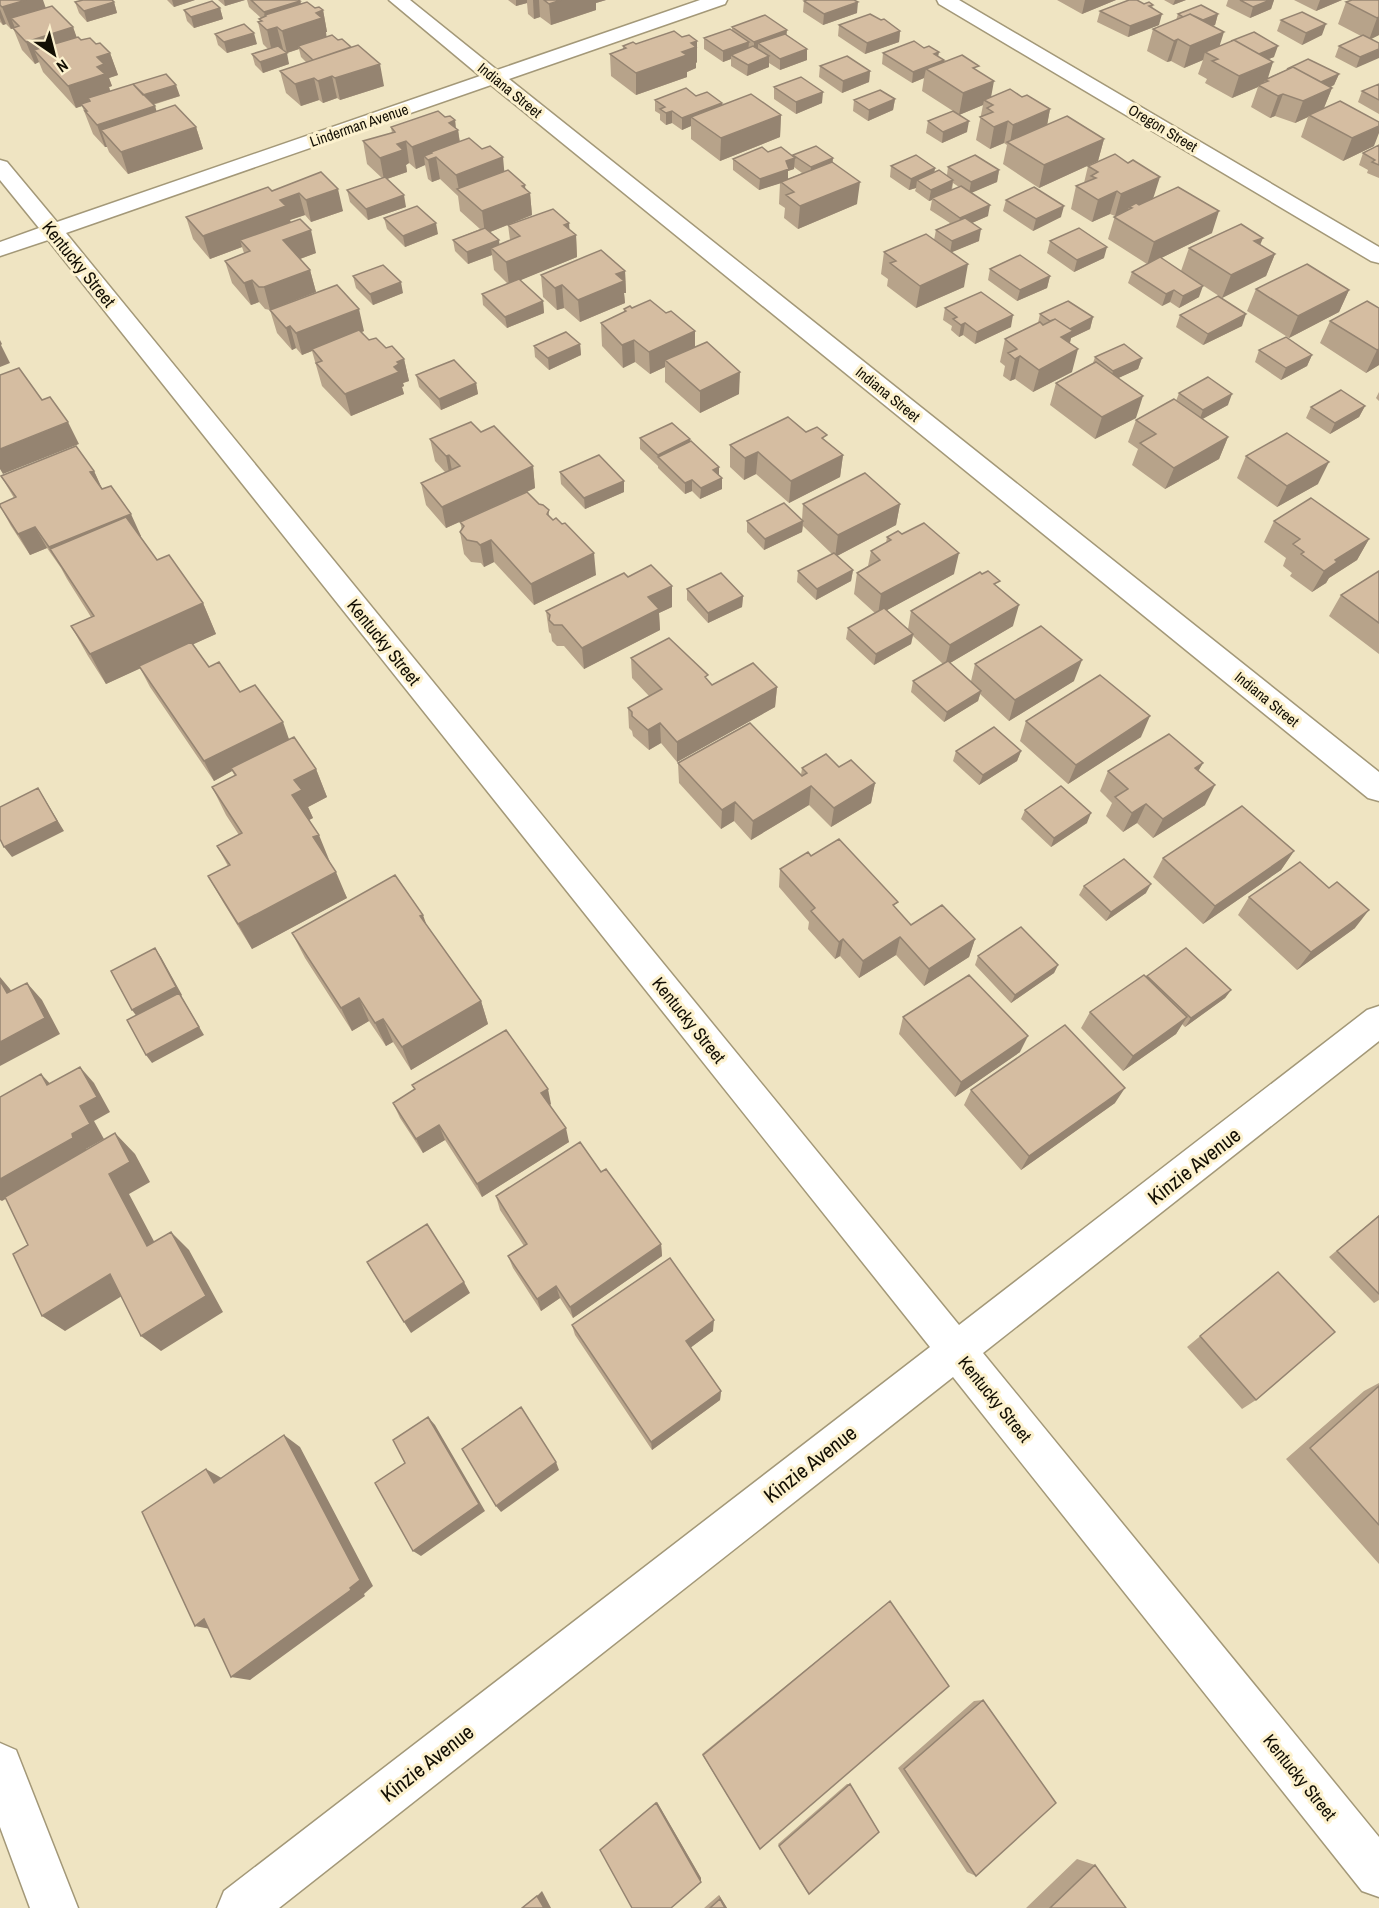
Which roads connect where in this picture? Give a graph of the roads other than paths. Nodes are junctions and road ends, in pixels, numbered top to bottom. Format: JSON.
{"nodes":[{"id":1,"x":398,"y":0,"type":"edge"},
{"id":2,"x":718,"y":0,"type":"edge"},
{"id":3,"x":946,"y":0,"type":"edge"},
{"id":4,"x":494,"y":78,"type":"junction"},
{"id":5,"x":0,"y":166,"type":"edge"},
{"id":6,"x":52,"y":231,"type":"junction"},
{"id":7,"x":0,"y":249,"type":"edge"},
{"id":8,"x":1379,"y":256,"type":"edge"},
{"id":9,"x":1379,"y":789,"type":"edge"},
{"id":10,"x":1379,"y":1021,"type":"edge"},
{"id":11,"x":957,"y":1351,"type":"junction"},
{"id":12,"x":0,"y":1766,"type":"edge"},
{"id":13,"x":1379,"y":1874,"type":"edge"},
{"id":14,"x":54,"y":1908,"type":"edge"},
{"id":15,"x":241,"y":1908,"type":"edge"}],
"edges":[{"from":1,"to":4,"type":"street","name":"Indiana Street"},
{"from":2,"to":4,"type":"street","name":"Linderman Avenue"},
{"from":3,"to":8,"type":"street","name":"Oregon Street"},
{"from":4,"to":6,"type":"street","name":"Linderman Avenue"},
{"from":4,"to":9,"type":"street","name":"Indiana Street"},
{"from":5,"to":6,"type":"street","name":"Kentucky Street"},
{"from":6,"to":7,"type":"street","name":"Linderman Avenue"},
{"from":6,"to":11,"type":"street","name":"Kentucky Street"},
{"from":10,"to":11,"type":"street","name":"Kinzie Avenue"},
{"from":11,"to":13,"type":"street","name":"Kentucky Street"},
{"from":11,"to":15,"type":"street","name":"Kinzie Avenue"},
{"from":12,"to":14,"type":"street"}]}
